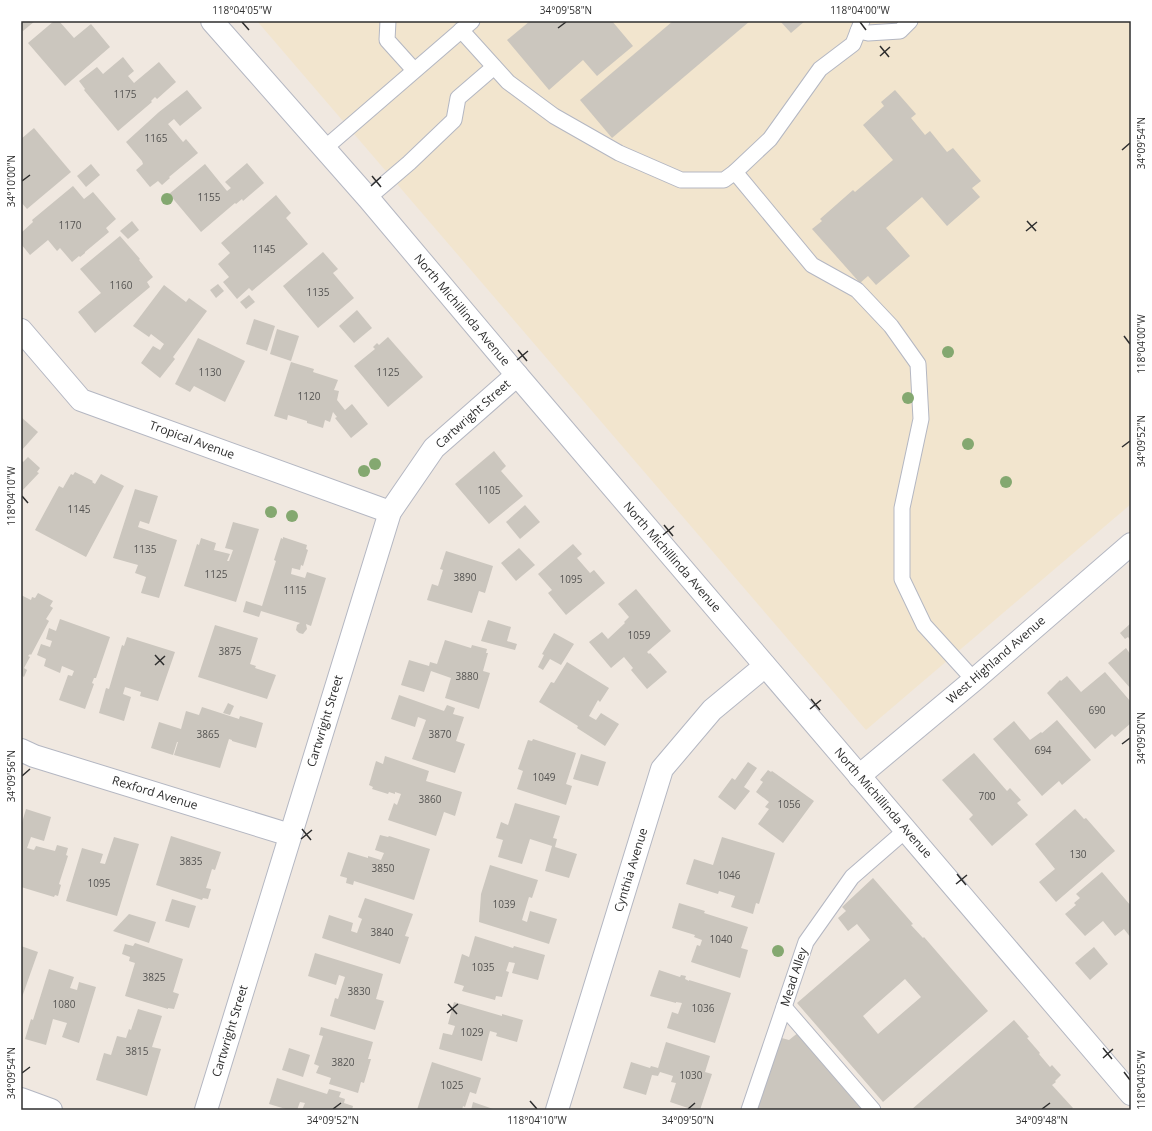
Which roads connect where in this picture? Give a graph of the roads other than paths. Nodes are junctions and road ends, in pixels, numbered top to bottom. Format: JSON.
{"nodes":[{"id":1,"x":212,"y":21,"type":"edge"},
{"id":2,"x":388,"y":21,"type":"edge"},
{"id":3,"x":910,"y":21,"type":"edge"},
{"id":4,"x":466,"y":26,"type":"edge"},
{"id":5,"x":860,"y":26,"type":"edge"},
{"id":6,"x":494,"y":67,"type":"junction"},
{"id":7,"x":414,"y":70,"type":"junction"},
{"id":8,"x":325,"y":148,"type":"junction"},
{"id":9,"x":735,"y":172,"type":"junction"},
{"id":10,"x":368,"y":198,"type":"junction"},
{"id":11,"x":21,"y":330,"type":"edge"},
{"id":12,"x":516,"y":375,"type":"junction"},
{"id":13,"x":390,"y":512,"type":"junction"},
{"id":14,"x":1131,"y":544,"type":"edge"},
{"id":15,"x":765,"y":666,"type":"junction"},
{"id":16,"x":974,"y":680,"type":"junction"},
{"id":17,"x":21,"y":750,"type":"edge"},
{"id":18,"x":859,"y":776,"type":"junction"},
{"id":19,"x":906,"y":830,"type":"junction"},
{"id":20,"x":290,"y":835,"type":"junction"},
{"id":21,"x":784,"y":1007,"type":"junction"},
{"id":22,"x":1131,"y":1094,"type":"edge"},
{"id":23,"x":21,"y":1099,"type":"edge"},
{"id":24,"x":51,"y":1110,"type":"edge"},
{"id":25,"x":206,"y":1110,"type":"edge"},
{"id":26,"x":557,"y":1110,"type":"edge"},
{"id":27,"x":749,"y":1110,"type":"edge"},
{"id":28,"x":873,"y":1110,"type":"edge"}],
"edges":[{"from":1,"to":8,"type":"street","name":"North Michillinda Avenue"},
{"from":2,"to":7,"type":"lane"},
{"from":3,"to":5,"type":"lane"},
{"from":4,"to":6,"type":"lane"},
{"from":4,"to":7,"type":"lane"},
{"from":5,"to":9,"type":"lane"},
{"from":6,"to":9,"type":"lane"},
{"from":6,"to":10,"type":"lane"},
{"from":7,"to":8,"type":"lane"},
{"from":8,"to":10,"type":"street","name":"North Michillinda Avenue"},
{"from":9,"to":16,"type":"lane"},
{"from":10,"to":12,"type":"street","name":"North Michillinda Avenue"},
{"from":11,"to":13,"type":"street","name":"Tropical Avenue"},
{"from":12,"to":13,"type":"street","name":"Cartwright Street"},
{"from":12,"to":15,"type":"street","name":"North Michillinda Avenue"},
{"from":13,"to":20,"type":"street","name":"Cartwright Street"},
{"from":14,"to":16,"type":"street","name":"West Highland Avenue"},
{"from":15,"to":18,"type":"street","name":"North Michillinda Avenue"},
{"from":15,"to":26,"type":"street","name":"Cynthia Avenue"},
{"from":16,"to":18,"type":"street","name":"West Highland Avenue"},
{"from":17,"to":20,"type":"street","name":"Rexford Avenue"},
{"from":18,"to":19,"type":"street","name":"North Michillinda Avenue"},
{"from":19,"to":21,"type":"lane","name":"Mead Alley"},
{"from":19,"to":22,"type":"street","name":"North Michillinda Avenue"},
{"from":20,"to":25,"type":"street","name":"Cartwright Street"},
{"from":21,"to":27,"type":"lane","name":"Mead Alley"},
{"from":21,"to":28,"type":"lane"},
{"from":23,"to":24,"type":"street"}]}
